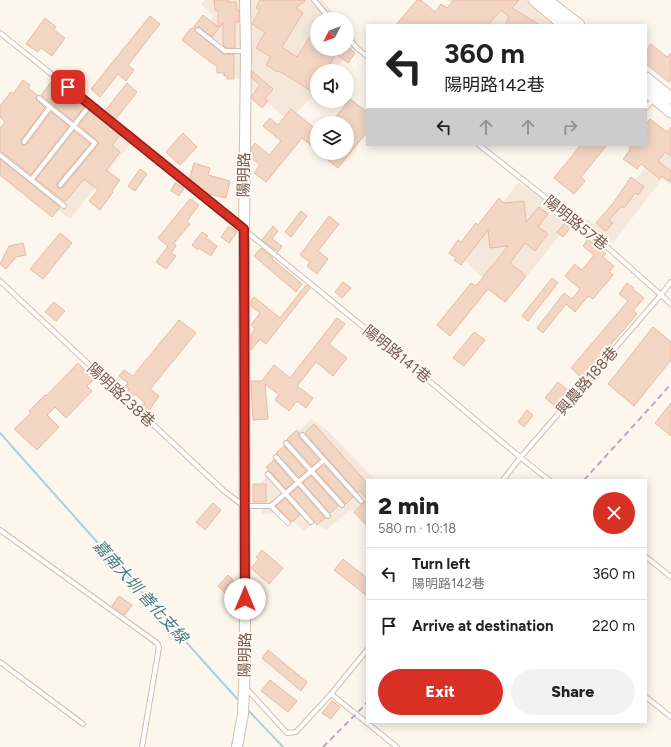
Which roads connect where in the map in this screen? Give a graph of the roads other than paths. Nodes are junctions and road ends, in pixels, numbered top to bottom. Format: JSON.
{"nodes":[{"id":1,"x":245,"y":0,"type":"edge"},
{"id":2,"x":314,"y":0,"type":"edge"},
{"id":3,"x":534,"y":0,"type":"edge"},
{"id":4,"x":547,"y":0,"type":"edge"},
{"id":5,"x":324,"y":12,"type":"edge"},
{"id":6,"x":563,"y":24,"type":"edge"},
{"id":7,"x":578,"y":24,"type":"edge"},
{"id":8,"x":198,"y":30,"type":"dead end"},
{"id":9,"x":0,"y":33,"type":"edge"},
{"id":10,"x":354,"y":45,"type":"edge"},
{"id":11,"x":246,"y":51,"type":"junction"},
{"id":12,"x":366,"y":55,"type":"edge"},
{"id":13,"x":647,"y":79,"type":"edge"},
{"id":14,"x":650,"y":94,"type":"edge"},
{"id":15,"x":39,"y":98,"type":"dead end"},
{"id":16,"x":671,"y":98,"type":"edge"},
{"id":17,"x":647,"y":104,"type":"edge"},
{"id":18,"x":90,"y":105,"type":"junction"},
{"id":19,"x":50,"y":107,"type":"junction"},
{"id":20,"x":671,"y":112,"type":"edge"},
{"id":21,"x":73,"y":125,"type":"junction"},
{"id":22,"x":24,"y":142,"type":"dead end"},
{"id":23,"x":480,"y":146,"type":"edge"},
{"id":24,"x":0,"y":155,"type":"edge"},
{"id":25,"x":31,"y":180,"type":"junction"},
{"id":26,"x":60,"y":185,"type":"dead end"},
{"id":27,"x":64,"y":206,"type":"dead end"},
{"id":28,"x":244,"y":229,"type":"junction"},
{"id":29,"x":0,"y":281,"type":"edge"},
{"id":30,"x":671,"y":282,"type":"edge"},
{"id":31,"x":660,"y":296,"type":"junction"},
{"id":32,"x":671,"y":304,"type":"edge"},
{"id":33,"x":302,"y":435,"type":"dead end"},
{"id":34,"x":286,"y":443,"type":"dead end"},
{"id":35,"x":276,"y":457,"type":"dead end"},
{"id":36,"x":520,"y":458,"type":"junction"},
{"id":37,"x":324,"y":460,"type":"junction"},
{"id":38,"x":312,"y":471,"type":"junction"},
{"id":39,"x":268,"y":474,"type":"dead end"},
{"id":40,"x":504,"y":479,"type":"edge"},
{"id":41,"x":548,"y":479,"type":"edge"},
{"id":42,"x":299,"y":482,"type":"junction"},
{"id":43,"x":285,"y":494,"type":"junction"},
{"id":44,"x":361,"y":501,"type":"dead end"},
{"id":45,"x":342,"y":505,"type":"dead end"},
{"id":46,"x":244,"y":506,"type":"junction"},
{"id":47,"x":271,"y":506,"type":"junction"},
{"id":48,"x":328,"y":516,"type":"dead end"},
{"id":49,"x":311,"y":522,"type":"dead end"},
{"id":50,"x":288,"y":524,"type":"dead end"},
{"id":51,"x":0,"y":530,"type":"edge"},
{"id":52,"x":647,"y":558,"type":"edge"},
{"id":53,"x":671,"y":577,"type":"edge"},
{"id":54,"x":366,"y":651,"type":"edge"},
{"id":55,"x":0,"y":662,"type":"edge"},
{"id":56,"x":244,"y":686,"type":"junction"},
{"id":57,"x":331,"y":694,"type":"junction"},
{"id":58,"x":647,"y":698,"type":"edge"},
{"id":59,"x":671,"y":717,"type":"edge"},
{"id":60,"x":366,"y":722,"type":"edge"},
{"id":61,"x":367,"y":723,"type":"edge"},
{"id":62,"x":83,"y":724,"type":"dead end"},
{"id":63,"x":142,"y":747,"type":"edge"},
{"id":64,"x":237,"y":747,"type":"edge"},
{"id":65,"x":397,"y":747,"type":"edge"}],
"edges":[{"from":1,"to":11,"type":"street","name":"陽明路"},
{"from":2,"to":5,"type":"lane"},
{"from":3,"to":6,"type":"main road"},
{"from":4,"to":7,"type":"main road"},
{"from":8,"to":11,"type":"lane"},
{"from":9,"to":18,"type":"lane","name":"陽明路141巷"},
{"from":10,"to":12,"type":"lane"},
{"from":11,"to":28,"type":"street","name":"陽明路"},
{"from":13,"to":16,"type":"main road"},
{"from":14,"to":17,"type":"lane"},
{"from":14,"to":20,"type":"main road"},
{"from":15,"to":19,"type":"lane"},
{"from":18,"to":21,"type":"lane"},
{"from":18,"to":28,"type":"lane","name":"陽明路141巷"},
{"from":19,"to":21,"type":"lane"},
{"from":19,"to":22,"type":"lane"},
{"from":21,"to":25,"type":"lane"},
{"from":21,"to":26,"type":"lane"},
{"from":23,"to":31,"type":"lane","name":"陽明路57巷"},
{"from":24,"to":25,"type":"lane"},
{"from":25,"to":27,"type":"lane"},
{"from":28,"to":36,"type":"lane","name":"陽明路141巷"},
{"from":28,"to":46,"type":"street","name":"陽明路"},
{"from":29,"to":46,"type":"lane","name":"陽明路238巷"},
{"from":30,"to":31,"type":"lane","name":"興農路188巷"},
{"from":31,"to":32,"type":"lane","name":"陽明路57巷"},
{"from":31,"to":36,"type":"lane","name":"興農路188巷"},
{"from":33,"to":37,"type":"lane"},
{"from":34,"to":38,"type":"lane"},
{"from":35,"to":42,"type":"lane"},
{"from":36,"to":40,"type":"lane","name":"興農路188巷"},
{"from":36,"to":41,"type":"lane","name":"陽明路141巷"},
{"from":37,"to":38,"type":"lane"},
{"from":37,"to":44,"type":"lane"},
{"from":38,"to":42,"type":"lane"},
{"from":38,"to":45,"type":"lane"},
{"from":39,"to":43,"type":"lane"},
{"from":42,"to":43,"type":"lane"},
{"from":42,"to":48,"type":"lane"},
{"from":43,"to":47,"type":"lane"},
{"from":43,"to":49,"type":"lane"},
{"from":46,"to":47,"type":"lane"},
{"from":46,"to":56,"type":"street","name":"陽明路"},
{"from":47,"to":50,"type":"lane"},
{"from":51,"to":63,"type":"lane"},
{"from":52,"to":53,"type":"lane"},
{"from":54,"to":57,"type":"lane"},
{"from":55,"to":62,"type":"lane"},
{"from":56,"to":57,"type":"lane"},
{"from":56,"to":64,"type":"street","name":"陽明路"},
{"from":57,"to":60,"type":"lane"},
{"from":58,"to":59,"type":"lane"},
{"from":61,"to":65,"type":"lane"}]}
